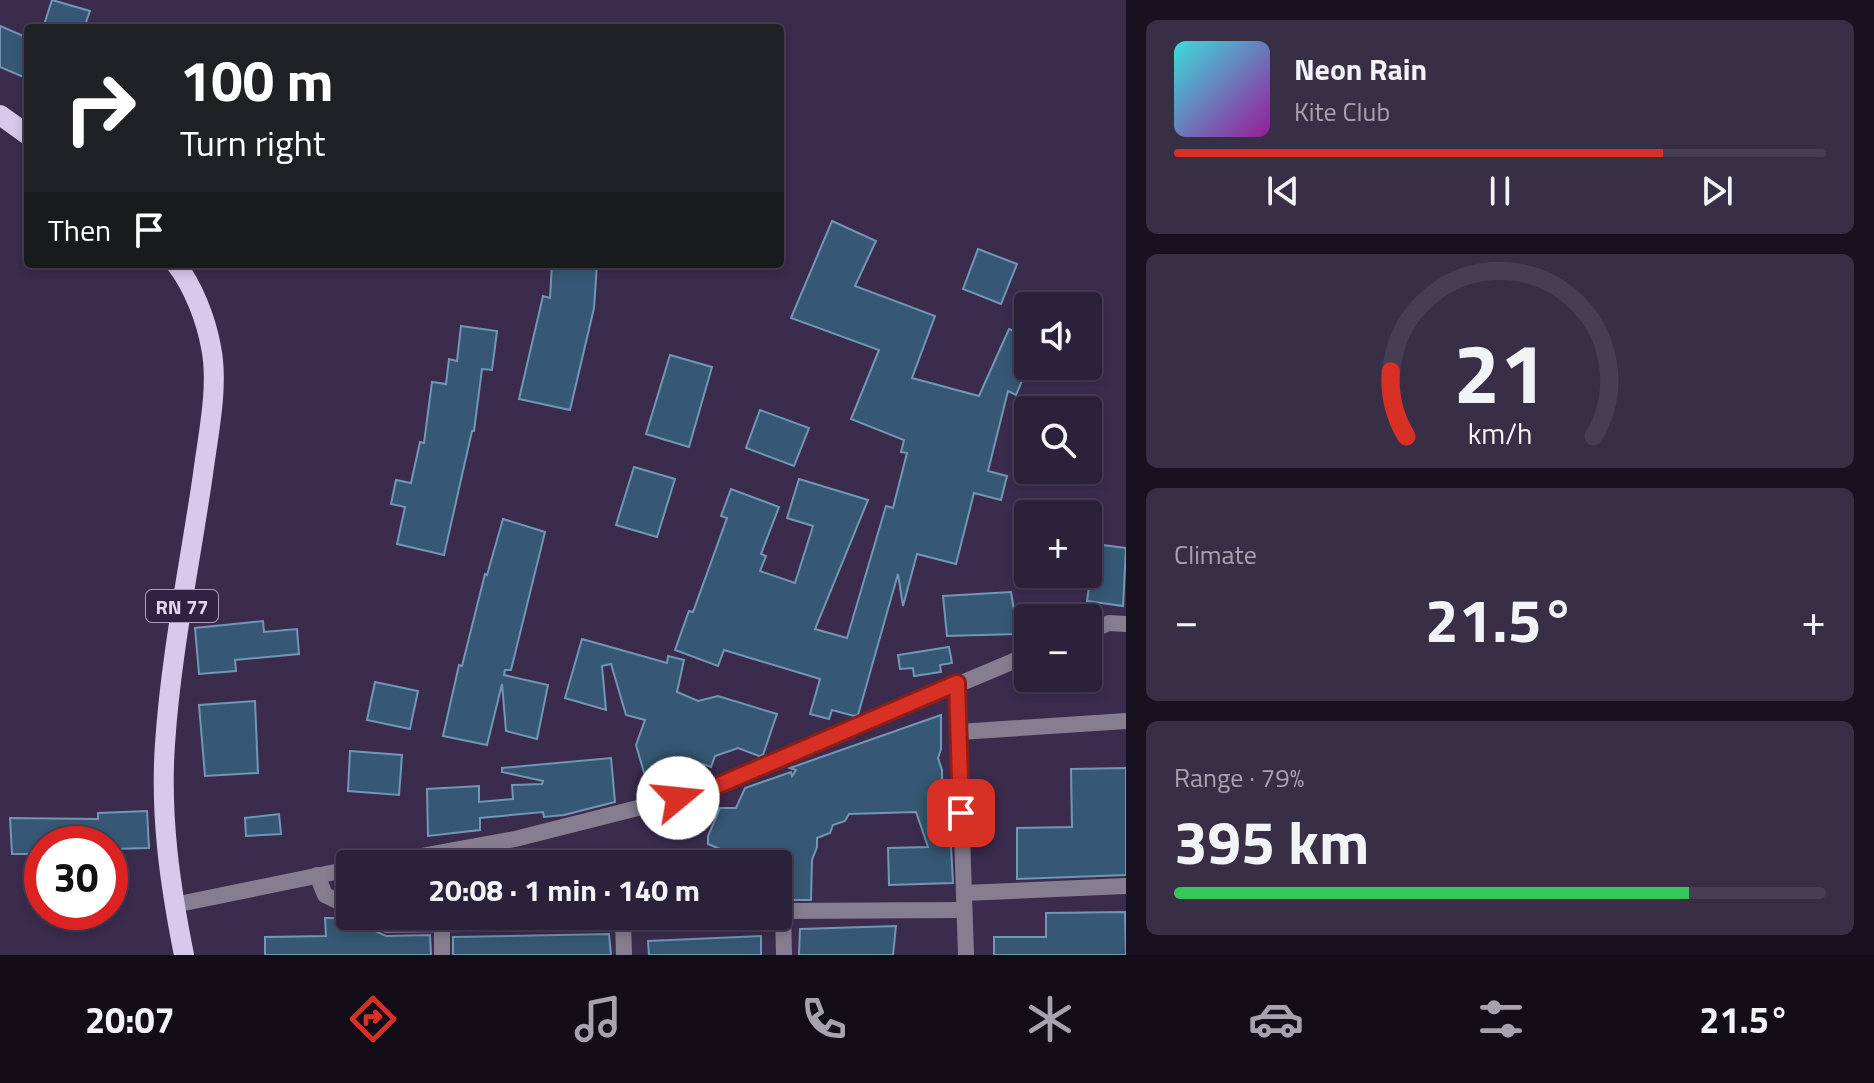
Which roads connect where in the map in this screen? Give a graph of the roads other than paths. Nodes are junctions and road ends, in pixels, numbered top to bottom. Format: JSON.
{"nodes":[{"id":1,"x":0,"y":115,"type":"edge"},
{"id":2,"x":24,"y":132,"type":"edge"},
{"id":3,"x":179,"y":268,"type":"edge"},
{"id":4,"x":1126,"y":624,"type":"edge"},
{"id":5,"x":1102,"y":626,"type":"edge"},
{"id":6,"x":1014,"y":661,"type":"edge"},
{"id":7,"x":957,"y":683,"type":"junction"},
{"id":8,"x":1126,"y":721,"type":"edge"},
{"id":9,"x":959,"y":732,"type":"junction"},
{"id":10,"x":454,"y":850,"type":"edge"},
{"id":11,"x":336,"y":872,"type":"edge"},
{"id":12,"x":317,"y":875,"type":"junction"},
{"id":13,"x":1126,"y":886,"type":"edge"},
{"id":14,"x":964,"y":893,"type":"junction"},
{"id":15,"x":336,"y":900,"type":"edge"},
{"id":16,"x":174,"y":905,"type":"junction"},
{"id":17,"x":964,"y":910,"type":"junction"},
{"id":18,"x":792,"y":911,"type":"edge"},
{"id":19,"x":442,"y":930,"type":"edge"},
{"id":20,"x":623,"y":930,"type":"edge"},
{"id":21,"x":782,"y":930,"type":"edge"},
{"id":22,"x":184,"y":955,"type":"edge"},
{"id":23,"x":442,"y":955,"type":"edge"},
{"id":24,"x":624,"y":955,"type":"edge"},
{"id":25,"x":784,"y":955,"type":"edge"},
{"id":26,"x":966,"y":955,"type":"edge"}],
"edges":[{"from":1,"to":2,"type":"main road"},
{"from":3,"to":16,"type":"main road","number":"RN 77"},
{"from":4,"to":5,"type":"street"},
{"from":6,"to":7,"type":"street"},
{"from":7,"to":9,"type":"street"},
{"from":7,"to":10,"type":"street"},
{"from":8,"to":9,"type":"street"},
{"from":9,"to":14,"type":"street"},
{"from":11,"to":12,"type":"street"},
{"from":12,"to":15,"type":"street"},
{"from":12,"to":16,"type":"street"},
{"from":13,"to":14,"type":"street"},
{"from":14,"to":17,"type":"street"},
{"from":16,"to":22,"type":"main road","number":"RN 77"},
{"from":17,"to":18,"type":"street"},
{"from":17,"to":26,"type":"street"},
{"from":19,"to":23,"type":"street"},
{"from":20,"to":24,"type":"street"},
{"from":21,"to":25,"type":"street"}]}
